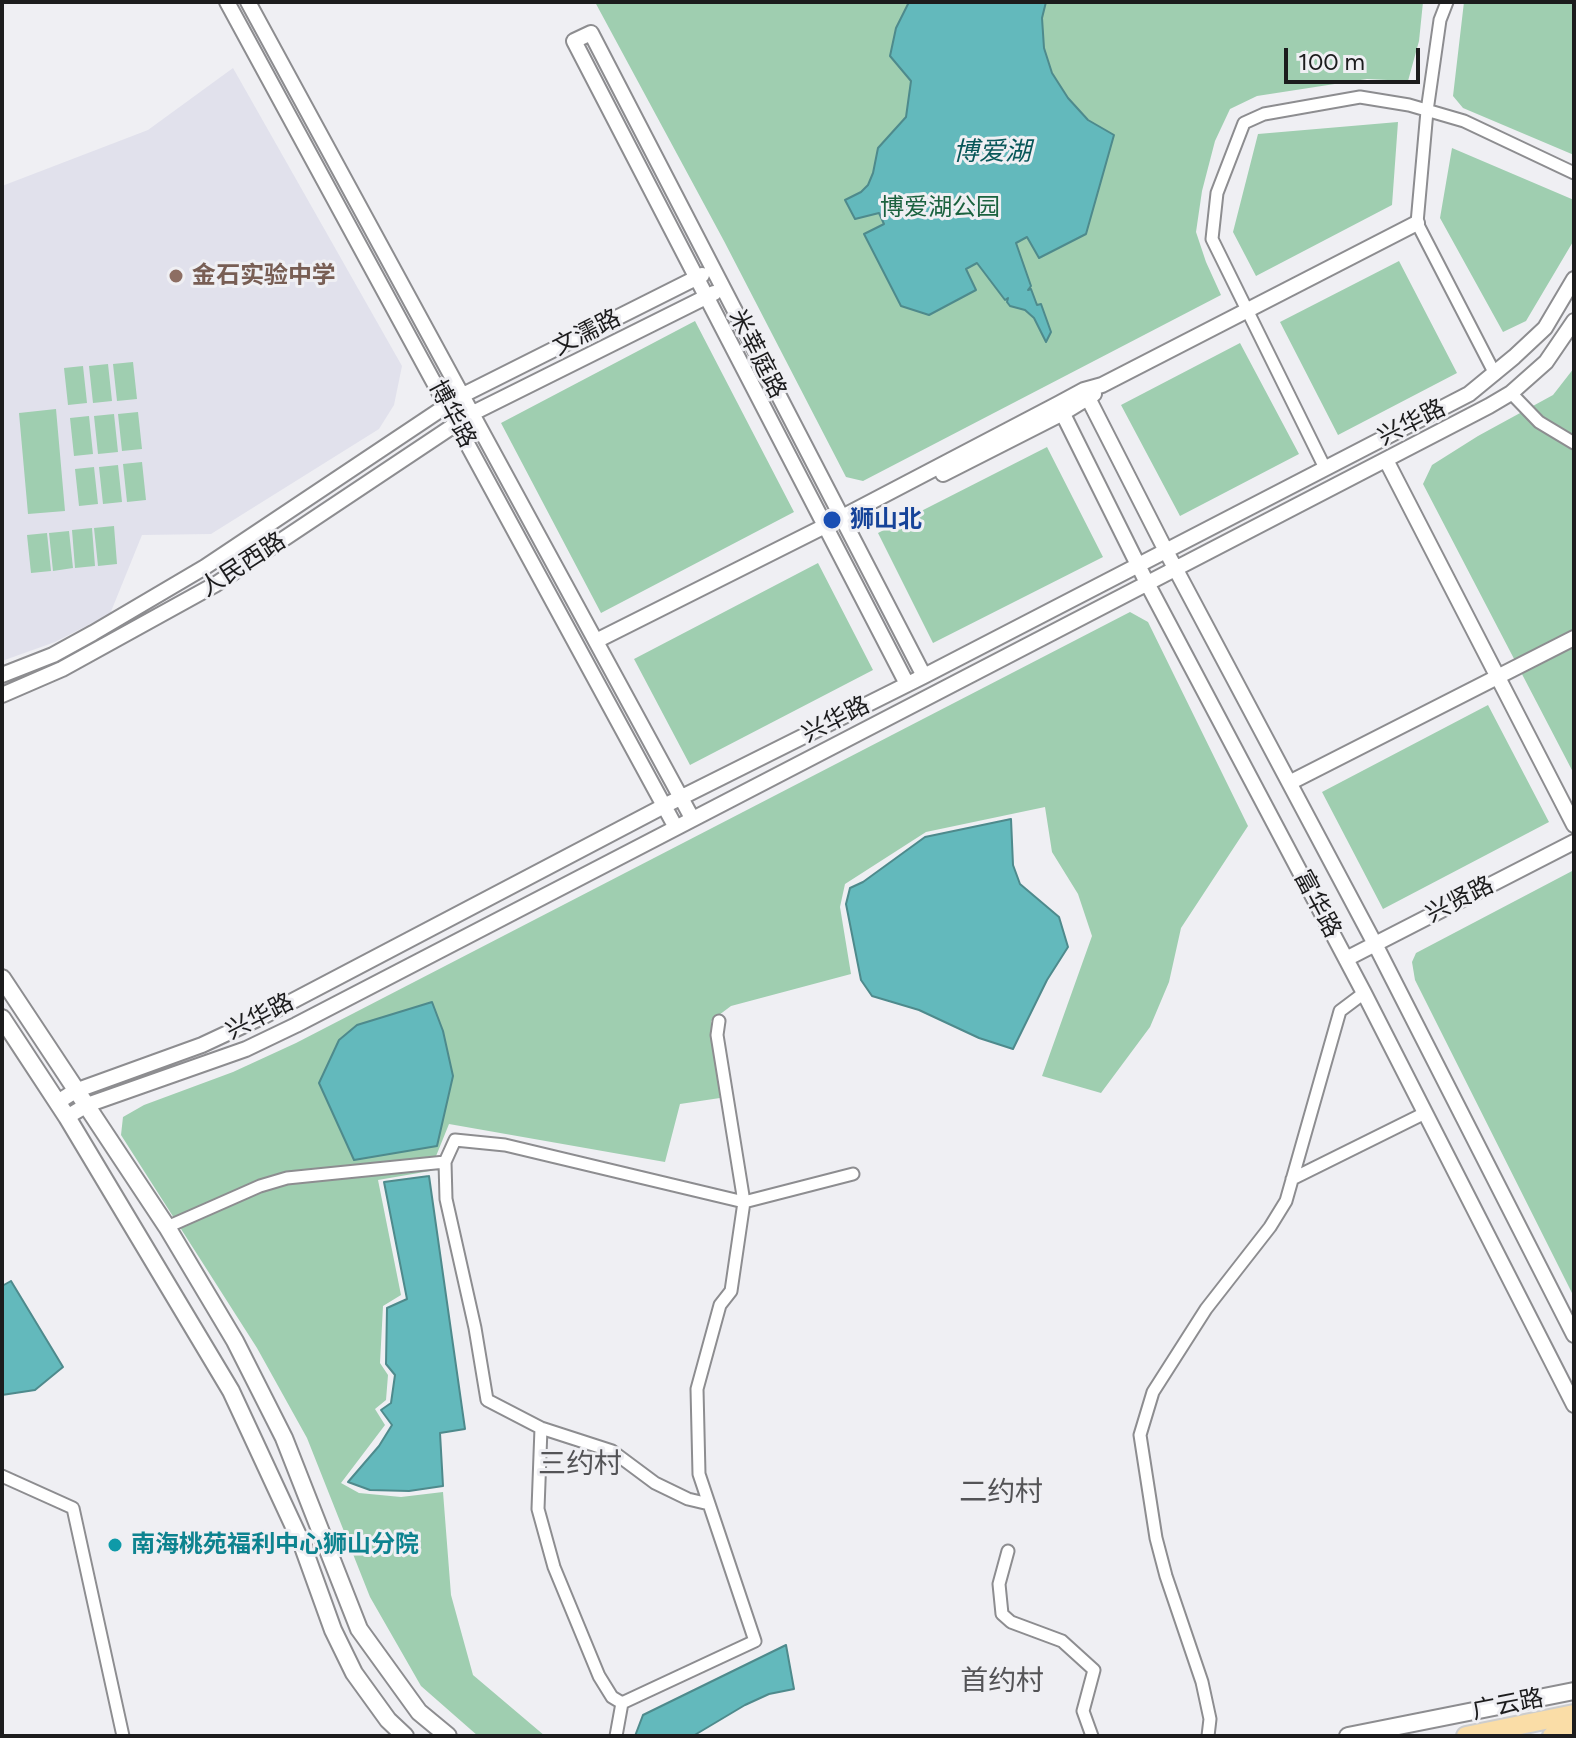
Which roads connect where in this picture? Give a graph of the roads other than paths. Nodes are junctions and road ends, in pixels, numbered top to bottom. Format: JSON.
{"nodes":[{"id":1,"x":227,"y":2,"type":"edge"},
{"id":2,"x":248,"y":2,"type":"edge"},
{"id":3,"x":1447,"y":2,"type":"edge"},
{"id":4,"x":1427,"y":111,"type":"junction"},
{"id":5,"x":1574,"y":173,"type":"edge"},
{"id":6,"x":1417,"y":223,"type":"junction"},
{"id":7,"x":713,"y":269,"type":"junction"},
{"id":8,"x":696,"y":278,"type":"junction"},
{"id":9,"x":1574,"y":279,"type":"edge"},
{"id":10,"x":723,"y":288,"type":"junction"},
{"id":11,"x":706,"y":297,"type":"junction"},
{"id":12,"x":1247,"y":309,"type":"junction"},
{"id":13,"x":1574,"y":321,"type":"edge"},
{"id":14,"x":1495,"y":374,"type":"junction"},
{"id":15,"x":1511,"y":393,"type":"junction"},
{"id":16,"x":1086,"y":395,"type":"junction"},
{"id":17,"x":461,"y":396,"type":"junction"},
{"id":18,"x":447,"y":404,"type":"junction"},
{"id":19,"x":1060,"y":408,"type":"junction"},
{"id":20,"x":471,"y":414,"type":"junction"},
{"id":21,"x":456,"y":423,"type":"junction"},
{"id":22,"x":1574,"y":443,"type":"edge"},
{"id":23,"x":1386,"y":460,"type":"junction"},
{"id":24,"x":1325,"y":468,"type":"junction"},
{"id":25,"x":843,"y":521,"type":"junction"},
{"id":26,"x":827,"y":530,"type":"junction"},
{"id":27,"x":1166,"y":551,"type":"junction"},
{"id":28,"x":1138,"y":565,"type":"junction"},
{"id":29,"x":1177,"y":567,"type":"junction"},
{"id":30,"x":1147,"y":583,"type":"junction"},
{"id":31,"x":1574,"y":638,"type":"edge"},
{"id":32,"x":598,"y":646,"type":"junction"},
{"id":33,"x":2,"y":675,"type":"edge"},
{"id":34,"x":924,"y":676,"type":"junction"},
{"id":35,"x":1498,"y":678,"type":"junction"},
{"id":36,"x":907,"y":684,"type":"junction"},
{"id":37,"x":2,"y":695,"type":"edge"},
{"id":38,"x":1291,"y":782,"type":"junction"},
{"id":39,"x":681,"y":798,"type":"junction"},
{"id":40,"x":664,"y":806,"type":"junction"},
{"id":41,"x":692,"y":818,"type":"junction"},
{"id":42,"x":1574,"y":825,"type":"edge"},
{"id":43,"x":675,"y":826,"type":"junction"},
{"id":44,"x":1574,"y":842,"type":"edge"},
{"id":45,"x":1375,"y":944,"type":"junction"},
{"id":46,"x":1346,"y":959,"type":"junction"},
{"id":47,"x":2,"y":978,"type":"edge"},
{"id":48,"x":1364,"y":993,"type":"junction"},
{"id":49,"x":2,"y":1018,"type":"edge"},
{"id":50,"x":719,"y":1021,"type":"dead end"},
{"id":51,"x":75,"y":1091,"type":"junction"},
{"id":52,"x":87,"y":1105,"type":"junction"},
{"id":53,"x":62,"y":1110,"type":"junction"},
{"id":54,"x":1425,"y":1113,"type":"junction"},
{"id":55,"x":445,"y":1162,"type":"junction"},
{"id":56,"x":853,"y":1174,"type":"dead end"},
{"id":57,"x":1292,"y":1179,"type":"junction"},
{"id":58,"x":744,"y":1202,"type":"junction"},
{"id":59,"x":167,"y":1227,"type":"junction"},
{"id":60,"x":1574,"y":1335,"type":"edge"},
{"id":61,"x":1574,"y":1405,"type":"edge"},
{"id":62,"x":541,"y":1428,"type":"junction"},
{"id":63,"x":2,"y":1476,"type":"edge"},
{"id":64,"x":709,"y":1504,"type":"junction"},
{"id":65,"x":1008,"y":1551,"type":"dead end"},
{"id":66,"x":1574,"y":1691,"type":"edge"},
{"id":67,"x":622,"y":1703,"type":"junction"},
{"id":68,"x":1574,"y":1714,"type":"edge"},
{"id":69,"x":1574,"y":1732,"type":"edge"},
{"id":70,"x":123,"y":1736,"type":"edge"},
{"id":71,"x":405,"y":1736,"type":"edge"},
{"id":72,"x":448,"y":1736,"type":"edge"},
{"id":73,"x":616,"y":1736,"type":"edge"},
{"id":74,"x":1092,"y":1736,"type":"edge"},
{"id":75,"x":1208,"y":1736,"type":"edge"},
{"id":76,"x":1348,"y":1736,"type":"edge"},
{"id":77,"x":1466,"y":1736,"type":"edge"},
{"id":78,"x":1552,"y":1736,"type":"edge"}],
"edges":[{"from":1,"to":18,"type":"street","name":"博华路"},
{"from":2,"to":17,"type":"street","name":"博华路"},
{"from":3,"to":4,"type":"street"},
{"from":4,"to":5,"type":"street"},
{"from":4,"to":6,"type":"street"},
{"from":4,"to":12,"type":"street"},
{"from":6,"to":12,"type":"street"},
{"from":6,"to":14,"type":"street"},
{"from":7,"to":8,"type":"street","name":"文濡路"},
{"from":7,"to":8,"type":"street","name":"米莘庭路"},
{"from":7,"to":10,"type":"street","name":"米莘庭路"},
{"from":8,"to":11,"type":"street","name":"米莘庭路"},
{"from":8,"to":17,"type":"street","name":"文濡路"},
{"from":9,"to":14,"type":"street","name":"兴华路"},
{"from":10,"to":11,"type":"street","name":"文濡路"},
{"from":10,"to":25,"type":"street","name":"米莘庭路"},
{"from":11,"to":20,"type":"street","name":"文濡路"},
{"from":11,"to":26,"type":"street","name":"米莘庭路"},
{"from":12,"to":16,"type":"street"},
{"from":12,"to":24,"type":"street"},
{"from":13,"to":15,"type":"street","name":"兴华路"},
{"from":14,"to":24,"type":"street","name":"兴华路"},
{"from":15,"to":22,"type":"street"},
{"from":15,"to":23,"type":"street","name":"兴华路"},
{"from":16,"to":19,"type":"street"},
{"from":16,"to":27,"type":"street","name":"富华路"},
{"from":17,"to":18,"type":"street","name":"文濡路"},
{"from":17,"to":20,"type":"street","name":"博华路"},
{"from":18,"to":21,"type":"street","name":"博华路"},
{"from":18,"to":33,"type":"street","name":"文濡路"},
{"from":19,"to":25,"type":"street"},
{"from":19,"to":28,"type":"street","name":"富华路"},
{"from":20,"to":21,"type":"street","name":"人民西路"},
{"from":20,"to":32,"type":"street","name":"博华路"},
{"from":21,"to":37,"type":"street","name":"人民西路"},
{"from":21,"to":40,"type":"street","name":"博华路"},
{"from":23,"to":29,"type":"street","name":"兴华路"},
{"from":23,"to":35,"type":"street"},
{"from":24,"to":27,"type":"street","name":"兴华路"},
{"from":25,"to":26,"type":"street"},
{"from":25,"to":34,"type":"street","name":"米莘庭路"},
{"from":26,"to":32,"type":"street"},
{"from":26,"to":36,"type":"street","name":"米莘庭路"},
{"from":27,"to":28,"type":"street","name":"兴华路"},
{"from":27,"to":29,"type":"street","name":"富华路"},
{"from":28,"to":30,"type":"street","name":"富华路"},
{"from":28,"to":34,"type":"street","name":"兴华路"},
{"from":29,"to":30,"type":"street","name":"兴华路"},
{"from":29,"to":38,"type":"street","name":"富华路"},
{"from":30,"to":41,"type":"street","name":"兴华路"},
{"from":30,"to":46,"type":"street","name":"富华路"},
{"from":31,"to":35,"type":"street"},
{"from":32,"to":39,"type":"street","name":"博华路"},
{"from":34,"to":36,"type":"street","name":"兴华路"},
{"from":35,"to":38,"type":"street"},
{"from":35,"to":42,"type":"street"},
{"from":36,"to":39,"type":"street","name":"兴华路"},
{"from":38,"to":45,"type":"street","name":"富华路"},
{"from":39,"to":40,"type":"street","name":"兴华路"},
{"from":39,"to":41,"type":"street","name":"博华路"},
{"from":40,"to":43,"type":"street","name":"博华路"},
{"from":40,"to":51,"type":"street","name":"兴华路"},
{"from":41,"to":43,"type":"street","name":"兴华路"},
{"from":43,"to":52,"type":"street","name":"兴华路"},
{"from":44,"to":45,"type":"street","name":"兴贤路"},
{"from":45,"to":46,"type":"street","name":"兴贤路"},
{"from":45,"to":60,"type":"street","name":"富华路"},
{"from":46,"to":48,"type":"street","name":"富华路"},
{"from":47,"to":51,"type":"main road"},
{"from":48,"to":54,"type":"street","name":"富华路"},
{"from":48,"to":57,"type":"street"},
{"from":49,"to":53,"type":"main road"},
{"from":50,"to":58,"type":"street"},
{"from":51,"to":52,"type":"main road"},
{"from":51,"to":53,"type":"street","name":"兴华路"},
{"from":52,"to":53,"type":"street","name":"兴华路"},
{"from":52,"to":59,"type":"main road"},
{"from":53,"to":71,"type":"main road"},
{"from":54,"to":57,"type":"street"},
{"from":54,"to":61,"type":"street","name":"富华路"},
{"from":55,"to":58,"type":"street"},
{"from":55,"to":59,"type":"street"},
{"from":55,"to":62,"type":"street"},
{"from":56,"to":58,"type":"street"},
{"from":57,"to":75,"type":"street"},
{"from":58,"to":64,"type":"street"},
{"from":59,"to":72,"type":"main road"},
{"from":62,"to":64,"type":"street"},
{"from":62,"to":67,"type":"street"},
{"from":63,"to":70,"type":"street"},
{"from":64,"to":67,"type":"street"},
{"from":65,"to":74,"type":"street"},
{"from":66,"to":76,"type":"main road","name":"广云路"},
{"from":67,"to":73,"type":"street"},
{"from":68,"to":77,"type":"main road","name":"广云路"},
{"from":69,"to":78,"type":"main road","name":"广云路"}]}
